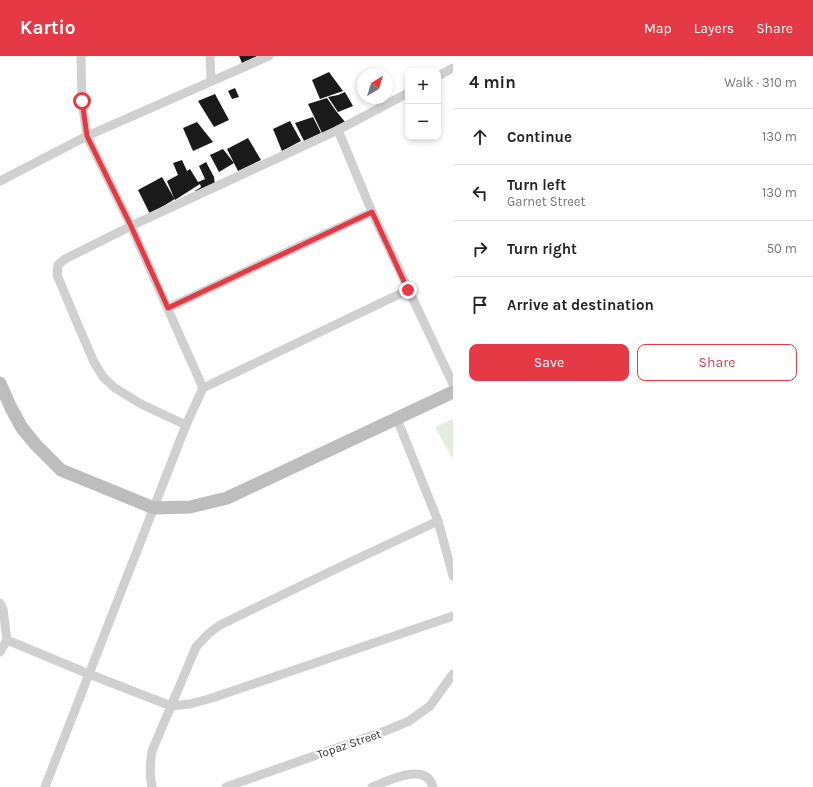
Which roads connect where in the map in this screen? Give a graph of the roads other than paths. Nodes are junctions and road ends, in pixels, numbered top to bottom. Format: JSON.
{"nodes":[{"id":1,"x":81,"y":56,"type":"edge"},
{"id":2,"x":210,"y":56,"type":"edge"},
{"id":3,"x":269,"y":56,"type":"edge"},
{"id":4,"x":453,"y":68,"type":"edge"},
{"id":5,"x":441,"y":74,"type":"edge"},
{"id":6,"x":211,"y":81,"type":"junction"},
{"id":7,"x":405,"y":95,"type":"edge"},
{"id":8,"x":338,"y":130,"type":"junction"},
{"id":9,"x":87,"y":136,"type":"junction"},
{"id":10,"x":0,"y":181,"type":"edge"},
{"id":11,"x":372,"y":212,"type":"junction"},
{"id":12,"x":131,"y":226,"type":"junction"},
{"id":13,"x":408,"y":290,"type":"junction"},
{"id":14,"x":168,"y":308,"type":"junction"},
{"id":15,"x":0,"y":383,"type":"edge"},
{"id":16,"x":453,"y":384,"type":"edge"},
{"id":17,"x":203,"y":388,"type":"junction"},
{"id":18,"x":453,"y":392,"type":"edge"},
{"id":19,"x":397,"y":419,"type":"junction"},
{"id":20,"x":186,"y":424,"type":"junction"},
{"id":21,"x":154,"y":508,"type":"junction"},
{"id":22,"x":438,"y":521,"type":"junction"},
{"id":23,"x":453,"y":576,"type":"edge"},
{"id":24,"x":0,"y":603,"type":"edge"},
{"id":25,"x":453,"y":616,"type":"edge"},
{"id":26,"x":7,"y":640,"type":"junction"},
{"id":27,"x":0,"y":652,"type":"edge"},
{"id":28,"x":89,"y":674,"type":"junction"},
{"id":29,"x":453,"y":674,"type":"edge"},
{"id":30,"x":171,"y":706,"type":"junction"},
{"id":31,"x":45,"y":787,"type":"edge"},
{"id":32,"x":152,"y":787,"type":"edge"},
{"id":33,"x":226,"y":787,"type":"edge"},
{"id":34,"x":372,"y":787,"type":"edge"},
{"id":35,"x":433,"y":787,"type":"edge"}],
"edges":[{"from":1,"to":9,"type":"street"},
{"from":2,"to":6,"type":"street"},
{"from":3,"to":6,"type":"street"},
{"from":4,"to":5,"type":"street"},
{"from":6,"to":9,"type":"street"},
{"from":7,"to":8,"type":"street"},
{"from":8,"to":11,"type":"street"},
{"from":8,"to":12,"type":"street"},
{"from":9,"to":10,"type":"street"},
{"from":9,"to":12,"type":"street"},
{"from":11,"to":13,"type":"street"},
{"from":11,"to":14,"type":"street"},
{"from":12,"to":14,"type":"street"},
{"from":12,"to":20,"type":"street"},
{"from":13,"to":16,"type":"street"},
{"from":13,"to":17,"type":"street"},
{"from":14,"to":17,"type":"street"},
{"from":15,"to":21,"type":"street"},
{"from":17,"to":20,"type":"street"},
{"from":18,"to":19,"type":"street"},
{"from":19,"to":21,"type":"street"},
{"from":19,"to":22,"type":"street"},
{"from":20,"to":21,"type":"street"},
{"from":21,"to":28,"type":"street"},
{"from":22,"to":23,"type":"street"},
{"from":22,"to":30,"type":"street"},
{"from":24,"to":26,"type":"street"},
{"from":25,"to":30,"type":"street"},
{"from":26,"to":27,"type":"street"},
{"from":26,"to":28,"type":"street"},
{"from":28,"to":30,"type":"street"},
{"from":28,"to":31,"type":"street"},
{"from":29,"to":33,"type":"street","name":"Topaz Street"},
{"from":30,"to":32,"type":"street"},
{"from":34,"to":35,"type":"street"}]}
